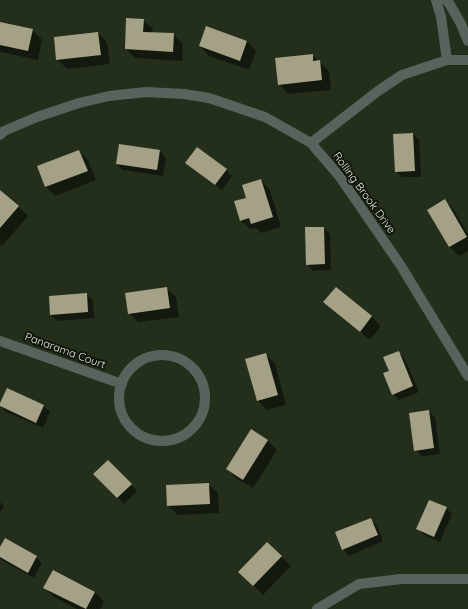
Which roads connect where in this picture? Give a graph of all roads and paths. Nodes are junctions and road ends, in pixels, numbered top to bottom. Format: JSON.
{"nodes":[{"id":1,"x":436,"y":0,"type":"edge"},
{"id":2,"x":446,"y":0,"type":"edge"},
{"id":3,"x":468,"y":40,"type":"edge"},
{"id":4,"x":447,"y":60,"type":"junction"},
{"id":5,"x":468,"y":60,"type":"edge"},
{"id":6,"x":1,"y":131,"type":"edge"},
{"id":7,"x":311,"y":144,"type":"junction"},
{"id":8,"x":0,"y":341,"type":"edge"},
{"id":9,"x":468,"y":376,"type":"edge"},
{"id":10,"x":122,"y":384,"type":"junction"},
{"id":11,"x":468,"y":579,"type":"edge"},
{"id":12,"x":317,"y":609,"type":"edge"}],
"edges":[{"from":1,"to":4,"type":"street"},
{"from":2,"to":3,"type":"street"},
{"from":4,"to":5,"type":"street"},
{"from":4,"to":7,"type":"street"},
{"from":6,"to":7,"type":"street","name":"Rolling Brook Drive"},
{"from":7,"to":9,"type":"street","name":"Rolling Brook Drive"},
{"from":8,"to":10,"type":"street","name":"Panarama Court"},
{"from":10,"to":10,"type":"street"},
{"from":11,"to":12,"type":"street"}]}
